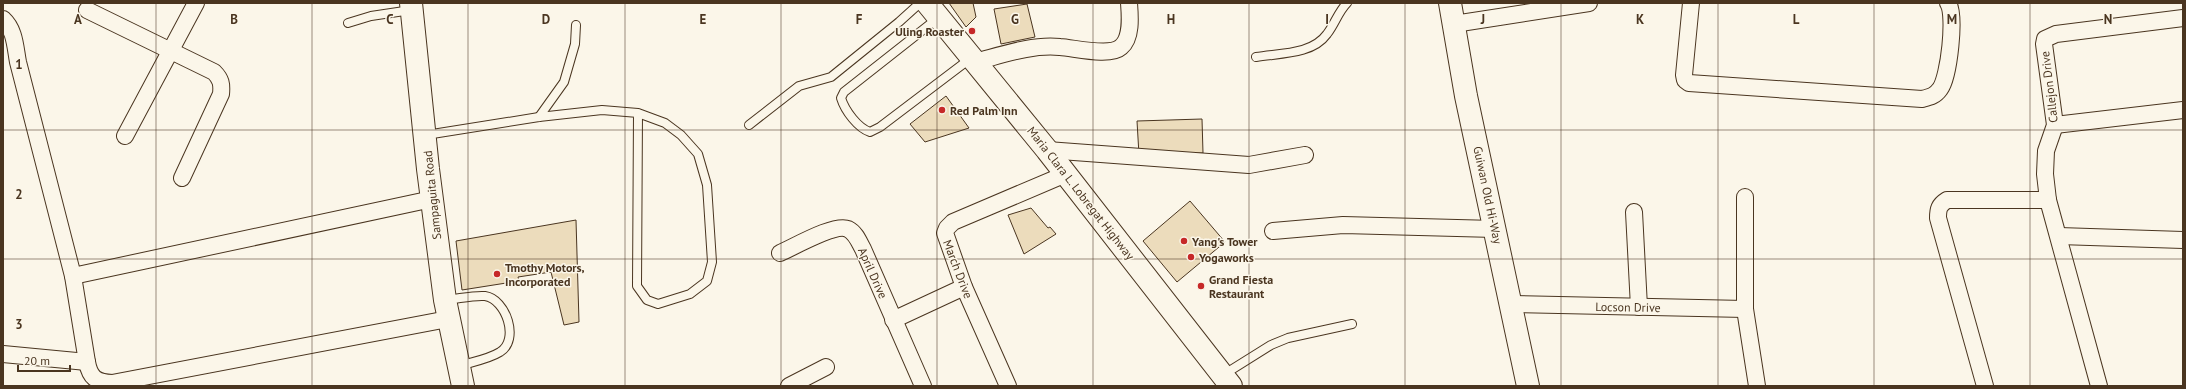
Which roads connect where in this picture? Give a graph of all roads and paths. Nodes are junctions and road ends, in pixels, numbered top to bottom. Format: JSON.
{"nodes":[{"id":1,"x":196,"y":3,"type":"edge"},
{"id":2,"x":920,"y":3,"type":"edge"},
{"id":3,"x":1129,"y":3,"type":"edge"},
{"id":4,"x":1347,"y":3,"type":"edge"},
{"id":5,"x":1589,"y":3,"type":"edge"},
{"id":6,"x":1691,"y":3,"type":"edge"},
{"id":7,"x":1948,"y":3,"type":"edge"},
{"id":8,"x":411,"y":7,"type":"edge"},
{"id":9,"x":87,"y":10,"type":"dead end"},
{"id":10,"x":932,"y":10,"type":"edge"},
{"id":11,"x":1452,"y":13,"type":"edge"},
{"id":12,"x":2183,"y":18,"type":"edge"},
{"id":13,"x":3,"y":19,"type":"edge"},
{"id":14,"x":348,"y":23,"type":"dead end"},
{"id":15,"x":576,"y":25,"type":"dead end"},
{"id":16,"x":171,"y":51,"type":"junction"},
{"id":17,"x":1256,"y":57,"type":"dead end"},
{"id":18,"x":973,"y":60,"type":"junction"},
{"id":19,"x":2183,"y":110,"type":"edge"},
{"id":20,"x":638,"y":114,"type":"junction"},
{"id":21,"x":539,"y":117,"type":"junction"},
{"id":22,"x":749,"y":125,"type":"dead end"},
{"id":23,"x":2055,"y":125,"type":"junction"},
{"id":24,"x":426,"y":135,"type":"junction"},
{"id":25,"x":125,"y":136,"type":"dead end"},
{"id":26,"x":1047,"y":150,"type":"junction"},
{"id":27,"x":1305,"y":155,"type":"dead end"},
{"id":28,"x":1066,"y":174,"type":"junction"},
{"id":29,"x":182,"y":178,"type":"dead end"},
{"id":30,"x":1745,"y":197,"type":"dead end"},
{"id":31,"x":432,"y":199,"type":"junction"},
{"id":32,"x":2048,"y":200,"type":"junction"},
{"id":33,"x":1634,"y":212,"type":"dead end"},
{"id":34,"x":1495,"y":229,"type":"junction"},
{"id":35,"x":1273,"y":231,"type":"dead end"},
{"id":36,"x":2059,"y":236,"type":"junction"},
{"id":37,"x":2183,"y":240,"type":"edge"},
{"id":38,"x":780,"y":254,"type":"dead end"},
{"id":39,"x":73,"y":276,"type":"junction"},
{"id":40,"x":964,"y":287,"type":"junction"},
{"id":41,"x":1511,"y":304,"type":"junction"},
{"id":42,"x":1639,"y":307,"type":"junction"},
{"id":43,"x":447,"y":309,"type":"junction"},
{"id":44,"x":1745,"y":310,"type":"junction"},
{"id":45,"x":893,"y":320,"type":"junction"},
{"id":46,"x":1352,"y":324,"type":"dead end"},
{"id":47,"x":3,"y":354,"type":"edge"},
{"id":48,"x":87,"y":362,"type":"junction"},
{"id":49,"x":826,"y":367,"type":"dead end"},
{"id":50,"x":461,"y":376,"type":"edge"},
{"id":51,"x":1227,"y":381,"type":"edge"},
{"id":52,"x":789,"y":386,"type":"edge"},
{"id":53,"x":923,"y":386,"type":"edge"},
{"id":54,"x":1008,"y":386,"type":"edge"},
{"id":55,"x":1528,"y":386,"type":"edge"},
{"id":56,"x":1757,"y":386,"type":"edge"},
{"id":57,"x":1985,"y":386,"type":"edge"},
{"id":58,"x":2099,"y":386,"type":"edge"}],
"edges":[{"from":1,"to":16,"type":"street"},
{"from":2,"to":22,"type":"lane"},
{"from":3,"to":18,"type":"street"},
{"from":4,"to":17,"type":"lane"},
{"from":5,"to":11,"type":"street"},
{"from":6,"to":7,"type":"street"},
{"from":8,"to":14,"type":"lane"},
{"from":8,"to":24,"type":"main road","name":"Sampaguita Road"},
{"from":9,"to":16,"type":"street"},
{"from":10,"to":18,"type":"main road","name":"Maria Clara L. Lobregat Highway"},
{"from":10,"to":18,"type":"lane"},
{"from":11,"to":34,"type":"main road","name":"Guiwan Old Hi-Way"},
{"from":12,"to":23,"type":"street","name":"Callejon Drive"},
{"from":13,"to":39,"type":"street"},
{"from":15,"to":21,"type":"lane"},
{"from":16,"to":25,"type":"street"},
{"from":16,"to":29,"type":"street"},
{"from":18,"to":26,"type":"main road","name":"Maria Clara L. Lobregat Highway"},
{"from":19,"to":23,"type":"street"},
{"from":20,"to":20,"type":"lane"},
{"from":20,"to":21,"type":"lane"},
{"from":21,"to":24,"type":"lane"},
{"from":23,"to":32,"type":"street","name":"Callejon Drive"},
{"from":24,"to":31,"type":"main road","name":"Sampaguita Road"},
{"from":26,"to":27,"type":"street"},
{"from":26,"to":28,"type":"main road","name":"Maria Clara L. Lobregat Highway"},
{"from":28,"to":40,"type":"street","name":"March Drive"},
{"from":28,"to":51,"type":"main road","name":"Maria Clara L. Lobregat Highway"},
{"from":30,"to":44,"type":"street"},
{"from":31,"to":39,"type":"street"},
{"from":31,"to":43,"type":"main road","name":"Sampaguita Road"},
{"from":32,"to":36,"type":"street","name":"Callejon Drive"},
{"from":32,"to":57,"type":"street"},
{"from":33,"to":42,"type":"street"},
{"from":34,"to":35,"type":"street"},
{"from":34,"to":41,"type":"main road","name":"Guiwan Old Hi-Way"},
{"from":36,"to":37,"type":"street"},
{"from":36,"to":58,"type":"street","name":"Callejon Drive"},
{"from":38,"to":45,"type":"street","name":"April Drive"},
{"from":39,"to":48,"type":"street"},
{"from":40,"to":45,"type":"street"},
{"from":40,"to":54,"type":"street","name":"March Drive"},
{"from":41,"to":42,"type":"street","name":"Locson Drive"},
{"from":41,"to":55,"type":"main road","name":"Guiwan Old Hi-Way"},
{"from":42,"to":44,"type":"street","name":"Locson Drive"},
{"from":43,"to":48,"type":"street"},
{"from":43,"to":50,"type":"main road","name":"Sampaguita Road"},
{"from":43,"to":50,"type":"lane"},
{"from":44,"to":56,"type":"street"},
{"from":45,"to":53,"type":"street","name":"April Drive"},
{"from":46,"to":51,"type":"lane"},
{"from":47,"to":48,"type":"street"},
{"from":49,"to":52,"type":"street"}]}
